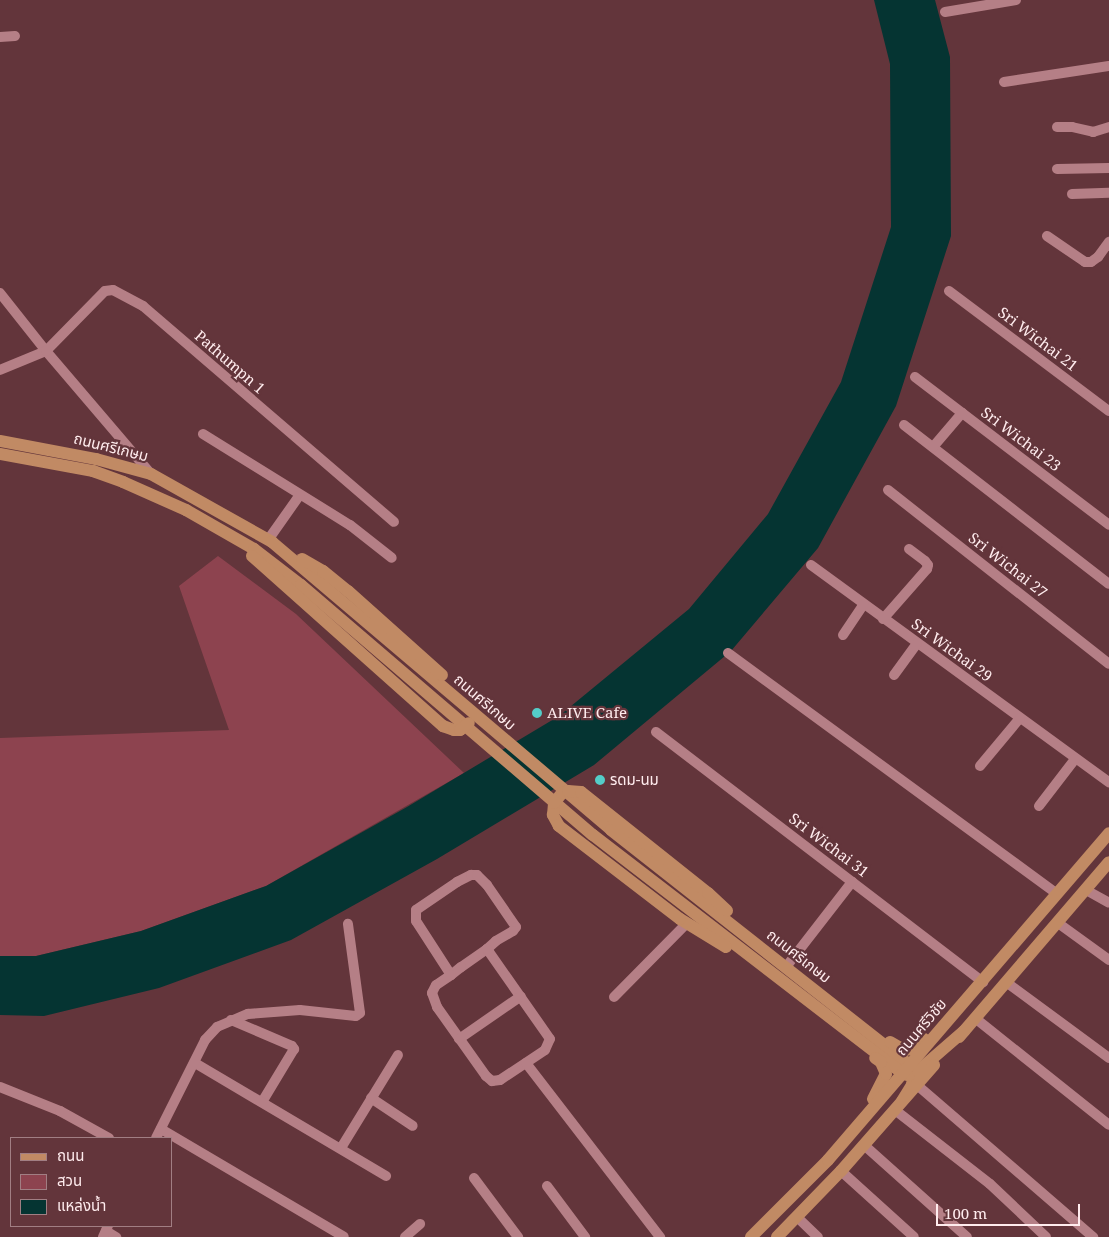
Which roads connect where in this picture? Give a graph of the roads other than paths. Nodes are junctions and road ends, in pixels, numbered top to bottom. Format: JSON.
{"nodes":[{"id":1,"x":1016,"y":0,"type":"edge"},
{"id":2,"x":945,"y":12,"type":"dead end"},
{"id":3,"x":15,"y":36,"type":"dead end"},
{"id":4,"x":0,"y":37,"type":"edge"},
{"id":5,"x":1109,"y":66,"type":"edge"},
{"id":6,"x":1004,"y":82,"type":"dead end"},
{"id":7,"x":1109,"y":127,"type":"edge"},
{"id":8,"x":1057,"y":128,"type":"dead end"},
{"id":9,"x":1109,"y":168,"type":"edge"},
{"id":10,"x":1057,"y":170,"type":"dead end"},
{"id":11,"x":1109,"y":193,"type":"edge"},
{"id":12,"x":1072,"y":194,"type":"dead end"},
{"id":13,"x":1047,"y":236,"type":"dead end"},
{"id":14,"x":1109,"y":242,"type":"edge"},
{"id":15,"x":949,"y":291,"type":"dead end"},
{"id":16,"x":0,"y":293,"type":"edge"},
{"id":17,"x":46,"y":351,"type":"junction"},
{"id":18,"x":0,"y":370,"type":"edge"},
{"id":19,"x":915,"y":377,"type":"dead end"},
{"id":20,"x":1109,"y":411,"type":"edge"},
{"id":21,"x":962,"y":413,"type":"junction"},
{"id":22,"x":904,"y":425,"type":"dead end"},
{"id":23,"x":203,"y":434,"type":"dead end"},
{"id":24,"x":0,"y":441,"type":"edge"},
{"id":25,"x":933,"y":447,"type":"junction"},
{"id":26,"x":0,"y":454,"type":"edge"},
{"id":27,"x":151,"y":474,"type":"junction"},
{"id":28,"x":888,"y":490,"type":"dead end"},
{"id":29,"x":299,"y":496,"type":"junction"},
{"id":30,"x":186,"y":510,"type":"junction"},
{"id":31,"x":394,"y":522,"type":"dead end"},
{"id":32,"x":1109,"y":525,"type":"edge"},
{"id":33,"x":270,"y":541,"type":"junction"},
{"id":34,"x":909,"y":548,"type":"dead end"},
{"id":35,"x":392,"y":558,"type":"dead end"},
{"id":36,"x":811,"y":565,"type":"dead end"},
{"id":37,"x":1109,"y":584,"type":"edge"},
{"id":38,"x":864,"y":604,"type":"junction"},
{"id":39,"x":883,"y":619,"type":"junction"},
{"id":40,"x":843,"y":635,"type":"dead end"},
{"id":41,"x":916,"y":643,"type":"junction"},
{"id":42,"x":728,"y":653,"type":"dead end"},
{"id":43,"x":1109,"y":664,"type":"edge"},
{"id":44,"x":894,"y":675,"type":"dead end"},
{"id":45,"x":1020,"y":718,"type":"junction"},
{"id":46,"x":656,"y":732,"type":"dead end"},
{"id":47,"x":1075,"y":759,"type":"junction"},
{"id":48,"x":980,"y":766,"type":"dead end"},
{"id":49,"x":1109,"y":782,"type":"edge"},
{"id":50,"x":1039,"y":806,"type":"dead end"},
{"id":51,"x":1109,"y":833,"type":"edge"},
{"id":52,"x":1109,"y":862,"type":"edge"},
{"id":53,"x":852,"y":882,"type":"junction"},
{"id":54,"x":1086,"y":890,"type":"junction"},
{"id":55,"x":1057,"y":894,"type":"junction"},
{"id":56,"x":1109,"y":903,"type":"edge"},
{"id":57,"x":1072,"y":907,"type":"junction"},
{"id":58,"x":687,"y":923,"type":"junction"},
{"id":59,"x":1058,"y":923,"type":"junction"},
{"id":60,"x":348,"y":924,"type":"dead end"},
{"id":61,"x":487,"y":949,"type":"junction"},
{"id":62,"x":1109,"y":960,"type":"edge"},
{"id":63,"x":782,"y":964,"type":"junction"},
{"id":64,"x":450,"y":975,"type":"junction"},
{"id":65,"x":983,"y":982,"type":"junction"},
{"id":66,"x":1006,"y":982,"type":"junction"},
{"id":67,"x":798,"y":992,"type":"junction"},
{"id":68,"x":521,"y":996,"type":"junction"},
{"id":69,"x":614,"y":997,"type":"dead end"},
{"id":70,"x":958,"y":1009,"type":"junction"},
{"id":71,"x":840,"y":1017,"type":"junction"},
{"id":72,"x":975,"y":1018,"type":"junction"},
{"id":73,"x":231,"y":1020,"type":"junction"},
{"id":74,"x":459,"y":1039,"type":"junction"},
{"id":75,"x":398,"y":1055,"type":"dead end"},
{"id":76,"x":1109,"y":1058,"type":"edge"},
{"id":77,"x":195,"y":1063,"type":"junction"},
{"id":78,"x":526,"y":1063,"type":"junction"},
{"id":79,"x":911,"y":1074,"type":"junction"},
{"id":80,"x":0,"y":1087,"type":"edge"},
{"id":81,"x":372,"y":1098,"type":"junction"},
{"id":82,"x":262,"y":1102,"type":"junction"},
{"id":83,"x":899,"y":1105,"type":"junction"},
{"id":84,"x":1109,"y":1125,"type":"edge"},
{"id":85,"x":413,"y":1126,"type":"dead end"},
{"id":86,"x":851,"y":1132,"type":"junction"},
{"id":87,"x":158,"y":1134,"type":"edge"},
{"id":88,"x":107,"y":1137,"type":"edge"},
{"id":89,"x":172,"y":1142,"type":"edge"},
{"id":90,"x":864,"y":1145,"type":"junction"},
{"id":91,"x":341,"y":1148,"type":"junction"},
{"id":92,"x":842,"y":1171,"type":"junction"},
{"id":93,"x":386,"y":1176,"type":"dead end"},
{"id":94,"x":474,"y":1178,"type":"dead end"},
{"id":95,"x":546,"y":1186,"type":"dead end"},
{"id":96,"x":784,"y":1205,"type":"junction"},
{"id":97,"x":797,"y":1217,"type":"junction"},
{"id":98,"x":420,"y":1224,"type":"dead end"},
{"id":99,"x":107,"y":1229,"type":"edge"},
{"id":100,"x":116,"y":1237,"type":"edge"},
{"id":101,"x":344,"y":1237,"type":"edge"},
{"id":102,"x":405,"y":1237,"type":"edge"},
{"id":103,"x":518,"y":1237,"type":"edge"},
{"id":104,"x":585,"y":1237,"type":"edge"},
{"id":105,"x":660,"y":1237,"type":"edge"},
{"id":106,"x":751,"y":1237,"type":"edge"},
{"id":107,"x":776,"y":1237,"type":"edge"},
{"id":108,"x":818,"y":1237,"type":"edge"},
{"id":109,"x":914,"y":1237,"type":"edge"},
{"id":110,"x":967,"y":1237,"type":"edge"},
{"id":111,"x":1046,"y":1237,"type":"edge"},
{"id":112,"x":1093,"y":1237,"type":"edge"}],
"edges":[{"from":1,"to":2,"type":"street"},
{"from":3,"to":4,"type":"street"},
{"from":5,"to":6,"type":"street"},
{"from":7,"to":8,"type":"street"},
{"from":9,"to":10,"type":"street"},
{"from":11,"to":12,"type":"street"},
{"from":13,"to":14,"type":"street"},
{"from":15,"to":20,"type":"street","name":"Sri Wichai 21"},
{"from":16,"to":17,"type":"street"},
{"from":17,"to":18,"type":"street"},
{"from":17,"to":27,"type":"street"},
{"from":17,"to":31,"type":"street","name":"Pathumpn 1"},
{"from":19,"to":21,"type":"street","name":"Sri Wichai 23"},
{"from":21,"to":25,"type":"street"},
{"from":21,"to":32,"type":"street","name":"Sri Wichai 23"},
{"from":22,"to":25,"type":"street"},
{"from":23,"to":29,"type":"street"},
{"from":24,"to":27,"type":"main road","name":"ถนนศรีเกษม"},
{"from":25,"to":37,"type":"street"},
{"from":26,"to":30,"type":"main road","name":"ถนนศรีเกษม"},
{"from":27,"to":33,"type":"main road","name":"ถนนศรีเกษม"},
{"from":28,"to":43,"type":"street","name":"Sri Wichai 27"},
{"from":29,"to":33,"type":"street"},
{"from":29,"to":35,"type":"street"},
{"from":30,"to":33,"type":"main road"},
{"from":30,"to":67,"type":"main road","name":"ถนนศรีเกษม"},
{"from":33,"to":63,"type":"main road","name":"ถนนศรีเกษม"},
{"from":34,"to":39,"type":"street"},
{"from":36,"to":38,"type":"street","name":"Sri Wichai 29"},
{"from":38,"to":39,"type":"street","name":"Sri Wichai 29"},
{"from":38,"to":40,"type":"street"},
{"from":39,"to":41,"type":"street","name":"Sri Wichai 29"},
{"from":41,"to":44,"type":"street"},
{"from":41,"to":45,"type":"street","name":"Sri Wichai 29"},
{"from":42,"to":55,"type":"street"},
{"from":45,"to":47,"type":"street","name":"Sri Wichai 29"},
{"from":45,"to":48,"type":"street"},
{"from":46,"to":53,"type":"street","name":"Sri Wichai 31"},
{"from":47,"to":49,"type":"street","name":"Sri Wichai 29"},
{"from":47,"to":50,"type":"street"},
{"from":51,"to":55,"type":"main road","name":"ถนนศรีวิชัย"},
{"from":52,"to":54,"type":"main road"},
{"from":53,"to":63,"type":"street"},
{"from":53,"to":65,"type":"street","name":"Sri Wichai 31"},
{"from":54,"to":56,"type":"street"},
{"from":54,"to":57,"type":"main road"},
{"from":55,"to":57,"type":"main road"},
{"from":55,"to":65,"type":"main road","name":"ถนนศรีวิชัย"},
{"from":57,"to":59,"type":"main road"},
{"from":58,"to":63,"type":"main road"},
{"from":58,"to":67,"type":"main road"},
{"from":58,"to":69,"type":"street"},
{"from":59,"to":62,"type":"street"},
{"from":59,"to":66,"type":"main road"},
{"from":60,"to":73,"type":"street"},
{"from":61,"to":64,"type":"street"},
{"from":61,"to":64,"type":"street"},
{"from":61,"to":68,"type":"street"},
{"from":63,"to":71,"type":"main road","name":"ถนนศรีเกษม"},
{"from":64,"to":74,"type":"street"},
{"from":65,"to":70,"type":"main road","name":"ถนนศรีวิชัย"},
{"from":66,"to":72,"type":"main road"},
{"from":66,"to":76,"type":"street"},
{"from":67,"to":71,"type":"main road","name":"ถนนศรีเกษม"},
{"from":68,"to":74,"type":"street"},
{"from":68,"to":78,"type":"street"},
{"from":70,"to":71,"type":"main road"},
{"from":70,"to":79,"type":"main road","name":"ถนนศรีวิชัย"},
{"from":71,"to":79,"type":"main road","name":"ถนนศรีเกษม"},
{"from":71,"to":86,"type":"main road"},
{"from":72,"to":79,"type":"main road"},
{"from":72,"to":84,"type":"street"},
{"from":73,"to":77,"type":"street"},
{"from":73,"to":82,"type":"street"},
{"from":74,"to":78,"type":"street"},
{"from":75,"to":81,"type":"street"},
{"from":77,"to":82,"type":"street"},
{"from":77,"to":87,"type":"street"},
{"from":78,"to":105,"type":"street"},
{"from":79,"to":83,"type":"main road"},
{"from":79,"to":86,"type":"main road","name":"ถนนศรีวิชัย"},
{"from":79,"to":112,"type":"street"},
{"from":80,"to":88,"type":"street"},
{"from":81,"to":85,"type":"street"},
{"from":81,"to":91,"type":"street"},
{"from":82,"to":91,"type":"street"},
{"from":83,"to":90,"type":"main road"},
{"from":83,"to":111,"type":"street"},
{"from":86,"to":96,"type":"main road","name":"ถนนศรีวิชัย"},
{"from":89,"to":101,"type":"street"},
{"from":90,"to":92,"type":"main road"},
{"from":90,"to":110,"type":"street"},
{"from":91,"to":93,"type":"street"},
{"from":92,"to":97,"type":"main road"},
{"from":92,"to":109,"type":"street"},
{"from":94,"to":103,"type":"street"},
{"from":95,"to":104,"type":"street"},
{"from":96,"to":97,"type":"main road"},
{"from":96,"to":106,"type":"main road","name":"ถนนศรีวิชัย"},
{"from":97,"to":107,"type":"main road"},
{"from":97,"to":108,"type":"street"},
{"from":98,"to":102,"type":"street"},
{"from":99,"to":100,"type":"street"}]}
